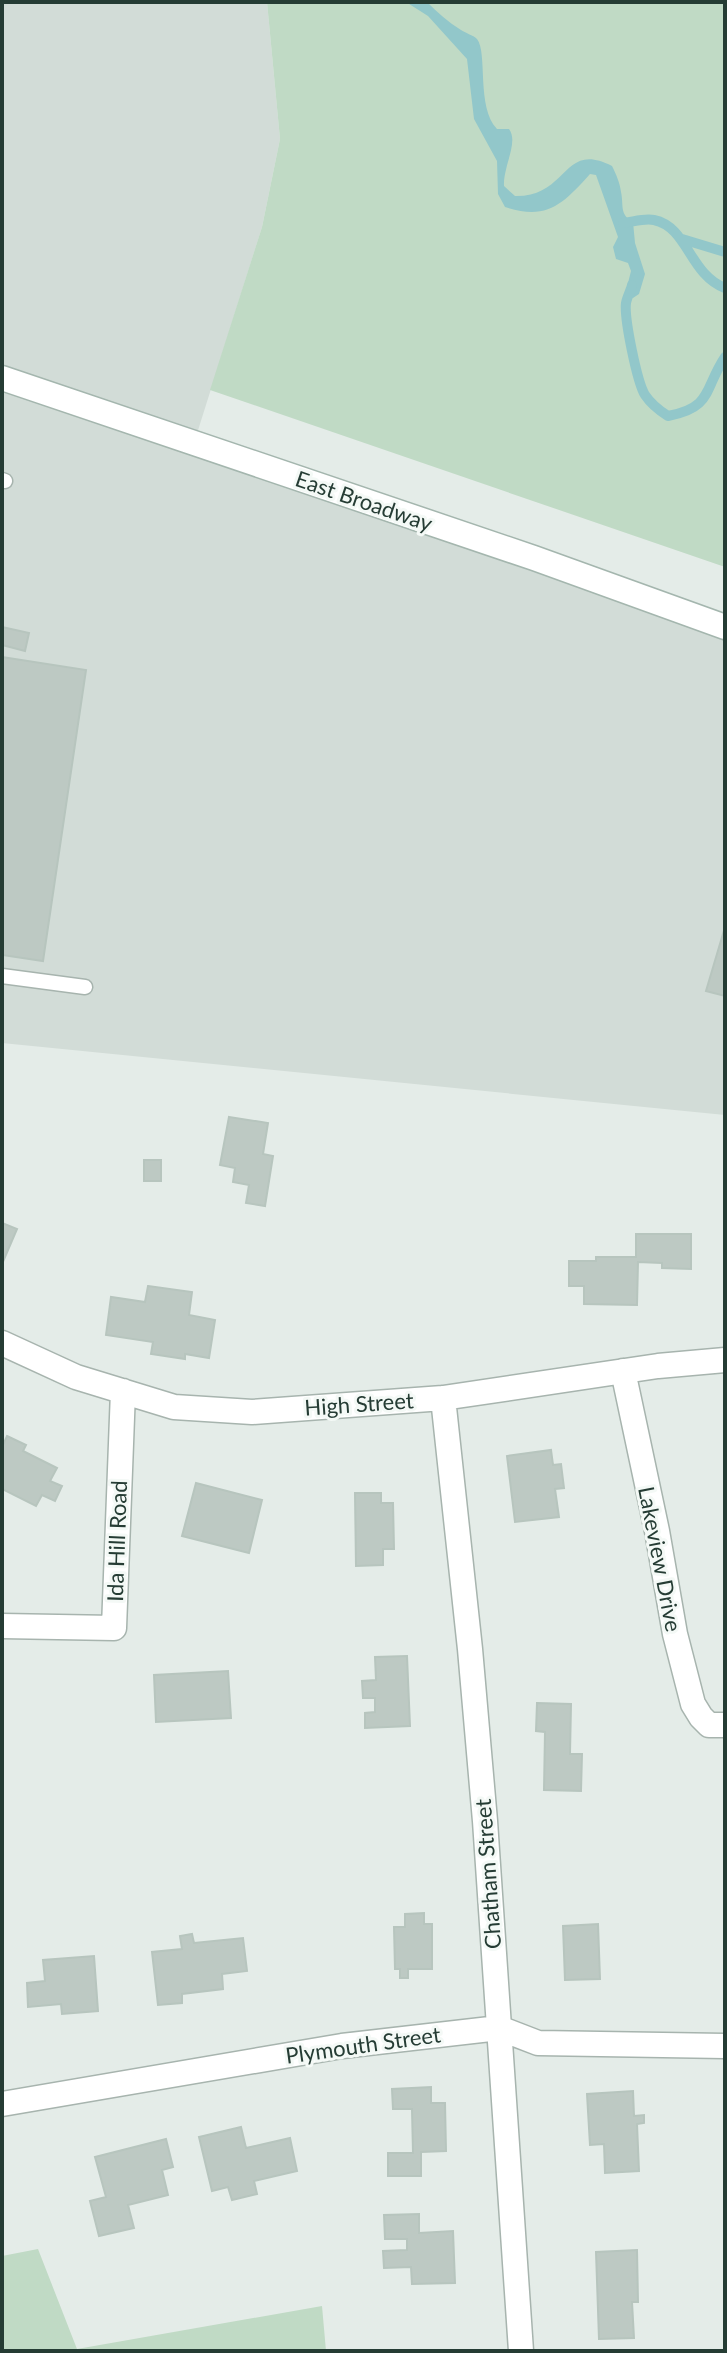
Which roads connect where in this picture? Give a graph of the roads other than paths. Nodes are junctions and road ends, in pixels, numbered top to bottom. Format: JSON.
{"nodes":[{"id":1,"x":2,"y":378,"type":"edge"},
{"id":2,"x":725,"y":627,"type":"edge"},
{"id":3,"x":2,"y":976,"type":"edge"},
{"id":4,"x":85,"y":987,"type":"dead end"},
{"id":5,"x":2,"y":1343,"type":"edge"},
{"id":6,"x":725,"y":1360,"type":"edge"},
{"id":7,"x":623,"y":1371,"type":"junction"},
{"id":8,"x":123,"y":1391,"type":"junction"},
{"id":9,"x":443,"y":1398,"type":"junction"},
{"id":10,"x":2,"y":1626,"type":"edge"},
{"id":11,"x":725,"y":1725,"type":"edge"},
{"id":12,"x":499,"y":2028,"type":"junction"},
{"id":13,"x":725,"y":2046,"type":"edge"},
{"id":14,"x":2,"y":2104,"type":"edge"},
{"id":15,"x":521,"y":2351,"type":"edge"}],
"edges":[{"from":1,"to":2,"type":"street","name":"East Broadway"},
{"from":3,"to":4,"type":"lane"},
{"from":5,"to":8,"type":"street","name":"High Street"},
{"from":6,"to":7,"type":"street","name":"High Street"},
{"from":7,"to":9,"type":"street","name":"High Street"},
{"from":7,"to":11,"type":"street","name":"Lakeview Drive"},
{"from":8,"to":9,"type":"street","name":"High Street"},
{"from":8,"to":10,"type":"street","name":"Ida Hill Road"},
{"from":9,"to":12,"type":"street","name":"Chatham Street"},
{"from":12,"to":13,"type":"street","name":"Plymouth Street"},
{"from":12,"to":14,"type":"street","name":"Plymouth Street"},
{"from":12,"to":15,"type":"street","name":"Chatham Street"}]}
